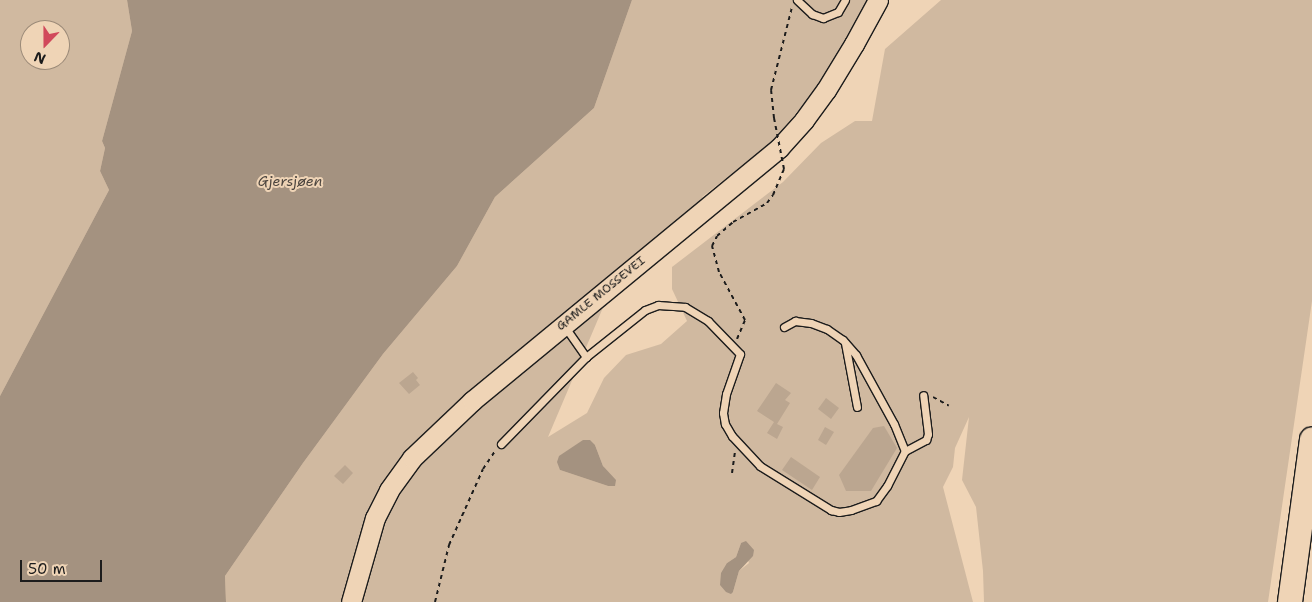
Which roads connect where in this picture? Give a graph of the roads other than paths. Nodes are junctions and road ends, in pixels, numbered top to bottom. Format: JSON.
{"nodes":[{"id":1,"x":796,"y":0,"type":"edge"},
{"id":2,"x":845,"y":0,"type":"edge"},
{"id":3,"x":878,"y":0,"type":"edge"},
{"id":4,"x":563,"y":325,"type":"junction"},
{"id":5,"x":784,"y":327,"type":"dead end"},
{"id":6,"x":844,"y":340,"type":"junction"},
{"id":7,"x":586,"y":357,"type":"junction"},
{"id":8,"x":924,"y":395,"type":"road end"},
{"id":9,"x":857,"y":407,"type":"dead end"},
{"id":10,"x":1312,"y":439,"type":"edge"},
{"id":11,"x":501,"y":444,"type":"road end"},
{"id":12,"x":905,"y":451,"type":"junction"},
{"id":13,"x":1312,"y":509,"type":"edge"},
{"id":14,"x":351,"y":602,"type":"edge"},
{"id":15,"x":1290,"y":602,"type":"edge"},
{"id":16,"x":1300,"y":602,"type":"edge"}],
"edges":[{"from":1,"to":2,"type":"lane"},
{"from":3,"to":4,"type":"main road","name":"GAMLE MOSSEVEI"},
{"from":4,"to":7,"type":"lane"},
{"from":4,"to":14,"type":"main road","name":"GAMLE MOSSEVEI"},
{"from":5,"to":6,"type":"lane"},
{"from":6,"to":9,"type":"lane"},
{"from":6,"to":12,"type":"lane"},
{"from":7,"to":11,"type":"lane"},
{"from":7,"to":12,"type":"lane"},
{"from":8,"to":12,"type":"lane"},
{"from":10,"to":15,"type":"highway"},
{"from":13,"to":16,"type":"highway"}]}
